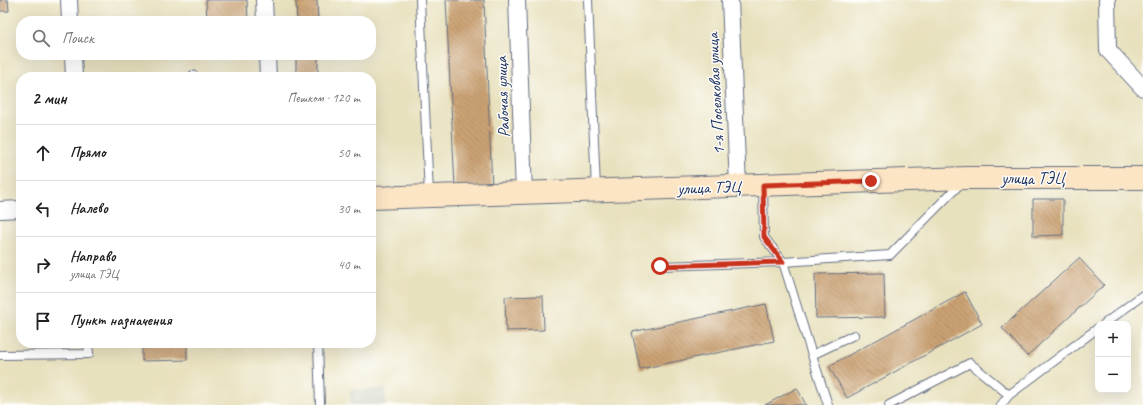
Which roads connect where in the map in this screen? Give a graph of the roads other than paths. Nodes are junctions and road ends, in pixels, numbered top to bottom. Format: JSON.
{"nodes":[{"id":1,"x":69,"y":0,"type":"edge"},
{"id":2,"x":264,"y":0,"type":"edge"},
{"id":3,"x":420,"y":0,"type":"edge"},
{"id":4,"x":517,"y":0,"type":"edge"},
{"id":5,"x":588,"y":0,"type":"edge"},
{"id":6,"x":730,"y":0,"type":"edge"},
{"id":7,"x":1107,"y":0,"type":"edge"},
{"id":8,"x":70,"y":16,"type":"edge"},
{"id":9,"x":265,"y":16,"type":"edge"},
{"id":10,"x":73,"y":60,"type":"edge"},
{"id":11,"x":267,"y":60,"type":"edge"},
{"id":12,"x":74,"y":72,"type":"edge"},
{"id":13,"x":268,"y":72,"type":"edge"},
{"id":14,"x":1143,"y":88,"type":"edge"},
{"id":15,"x":967,"y":178,"type":"junction"},
{"id":16,"x":1143,"y":178,"type":"edge"},
{"id":17,"x":763,"y":185,"type":"junction"},
{"id":18,"x":738,"y":186,"type":"junction"},
{"id":19,"x":596,"y":190,"type":"junction"},
{"id":20,"x":524,"y":193,"type":"junction"},
{"id":21,"x":429,"y":196,"type":"junction"},
{"id":22,"x":376,"y":198,"type":"edge"},
{"id":23,"x":16,"y":209,"type":"edge"},
{"id":24,"x":0,"y":210,"type":"edge"},
{"id":25,"x":783,"y":262,"type":"junction"},
{"id":26,"x":660,"y":266,"type":"dead end"},
{"id":27,"x":1143,"y":295,"type":"edge"},
{"id":28,"x":1108,"y":321,"type":"edge"},
{"id":29,"x":1095,"y":330,"type":"edge"},
{"id":30,"x":854,"y":335,"type":"dead end"},
{"id":31,"x":88,"y":348,"type":"edge"},
{"id":32,"x":318,"y":348,"type":"edge"},
{"id":33,"x":0,"y":355,"type":"edge"},
{"id":34,"x":812,"y":356,"type":"junction"},
{"id":35,"x":1009,"y":395,"type":"junction"},
{"id":36,"x":320,"y":405,"type":"edge"},
{"id":37,"x":828,"y":405,"type":"edge"},
{"id":38,"x":889,"y":405,"type":"edge"},
{"id":39,"x":1001,"y":405,"type":"edge"}],
"edges":[{"from":1,"to":8,"type":"street"},
{"from":2,"to":9,"type":"street"},
{"from":3,"to":21,"type":"lane"},
{"from":4,"to":20,"type":"street","name":"Рабочая улица"},
{"from":5,"to":19,"type":"lane"},
{"from":6,"to":18,"type":"street","name":"1-я Поселковая улица"},
{"from":7,"to":14,"type":"street"},
{"from":10,"to":12,"type":"street"},
{"from":11,"to":13,"type":"street"},
{"from":15,"to":16,"type":"street","name":"улица ТЭЦ"},
{"from":15,"to":17,"type":"street","name":"улица ТЭЦ"},
{"from":15,"to":25,"type":"lane"},
{"from":17,"to":18,"type":"street","name":"улица ТЭЦ"},
{"from":17,"to":25,"type":"lane"},
{"from":18,"to":19,"type":"street","name":"улица ТЭЦ"},
{"from":19,"to":20,"type":"street","name":"улица ТЭЦ"},
{"from":20,"to":21,"type":"street","name":"улица ТЭЦ"},
{"from":21,"to":22,"type":"street","name":"улица ТЭЦ"},
{"from":23,"to":24,"type":"street"},
{"from":25,"to":26,"type":"lane"},
{"from":25,"to":34,"type":"lane"},
{"from":27,"to":28,"type":"lane"},
{"from":29,"to":35,"type":"lane"},
{"from":30,"to":34,"type":"lane"},
{"from":31,"to":33,"type":"lane"},
{"from":32,"to":36,"type":"lane"},
{"from":34,"to":37,"type":"lane"},
{"from":35,"to":38,"type":"lane"},
{"from":35,"to":39,"type":"lane"}]}
